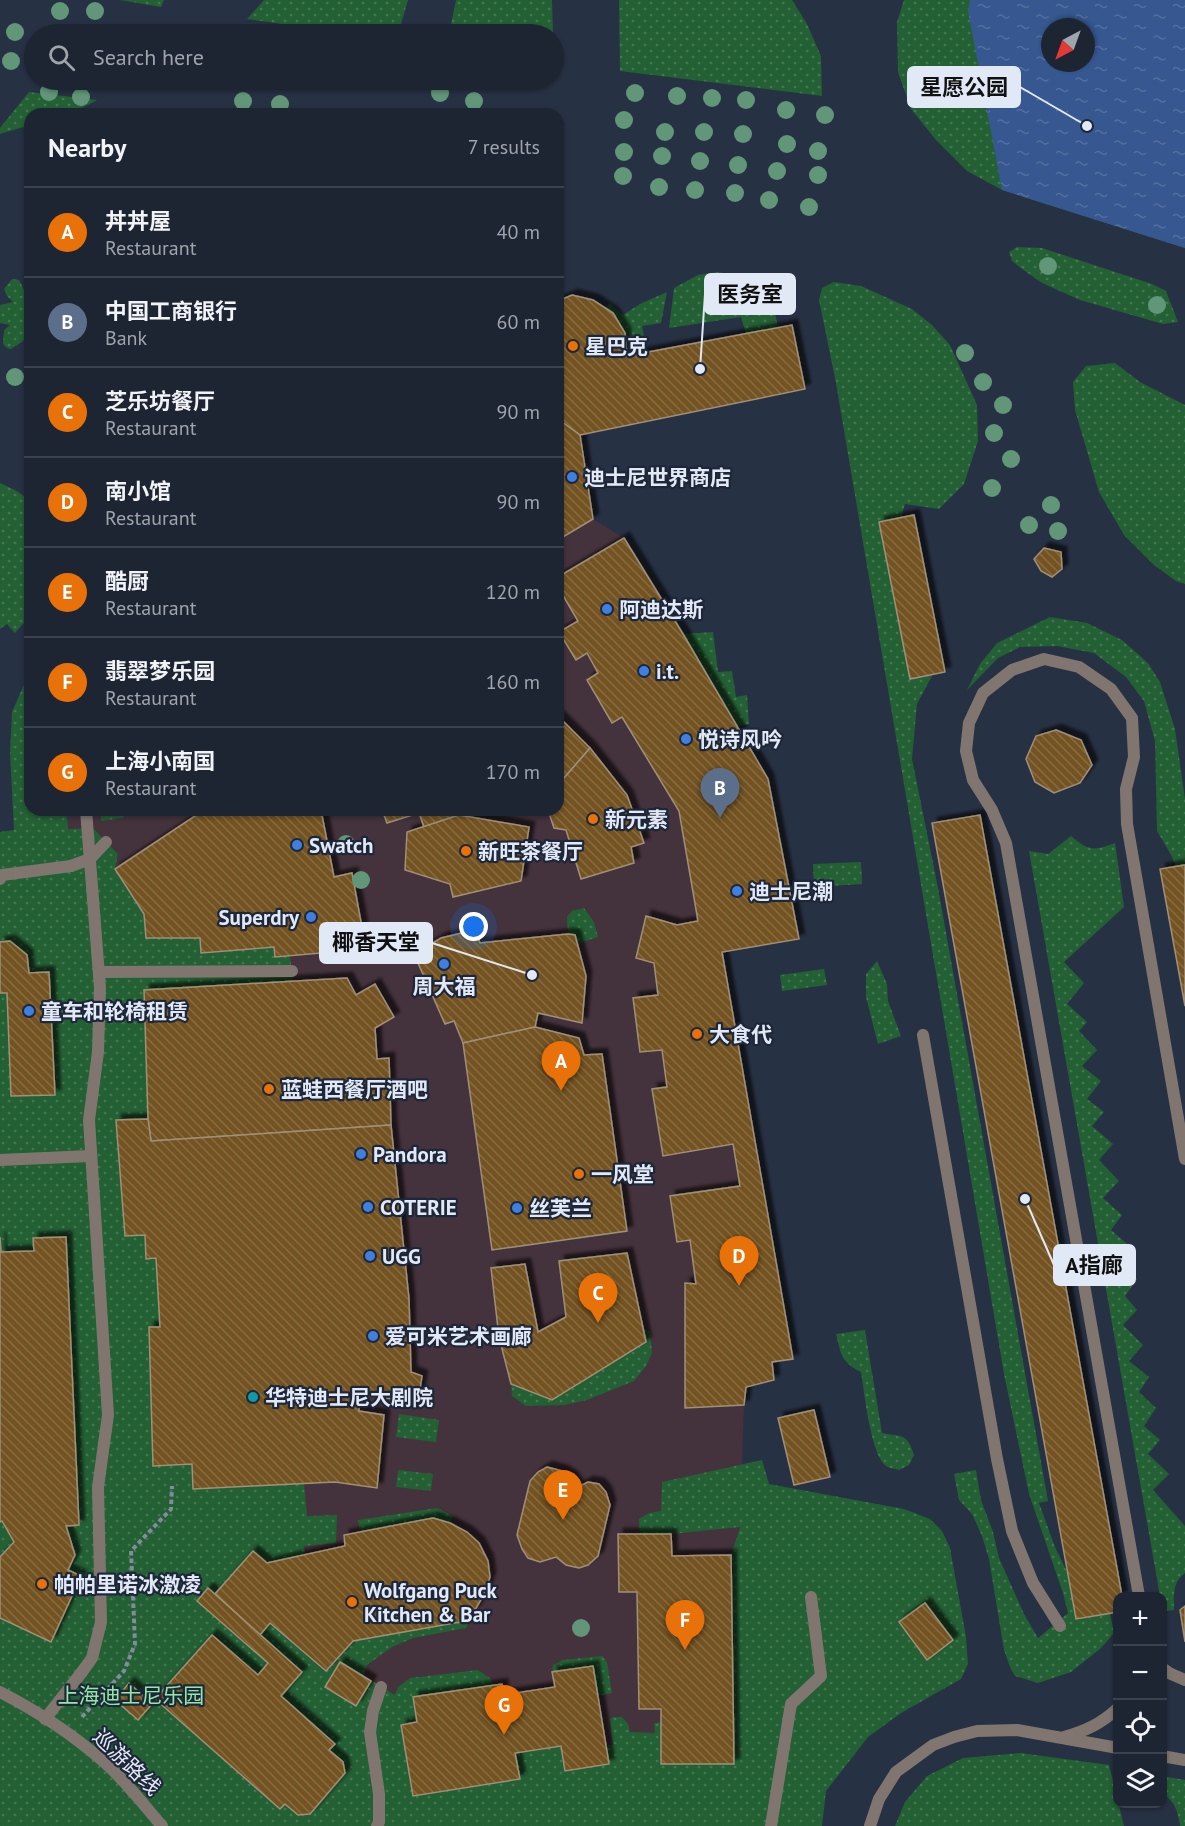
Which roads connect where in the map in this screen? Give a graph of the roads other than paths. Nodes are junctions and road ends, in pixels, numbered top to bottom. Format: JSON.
{"nodes":[{"id":1,"x":86,"y":816,"type":"edge"},
{"id":2,"x":106,"y":842,"type":"dead end"},
{"id":3,"x":90,"y":859,"type":"junction"},
{"id":4,"x":0,"y":879,"type":"edge"},
{"id":5,"x":292,"y":971,"type":"dead end"},
{"id":6,"x":99,"y":972,"type":"junction"},
{"id":7,"x":922,"y":1035,"type":"dead end"},
{"id":8,"x":90,"y":1156,"type":"junction"},
{"id":9,"x":1185,"y":1159,"type":"edge"},
{"id":10,"x":0,"y":1160,"type":"edge"},
{"id":11,"x":1137,"y":1592,"type":"edge"},
{"id":12,"x":811,"y":1597,"type":"dead end"},
{"id":13,"x":1060,"y":1626,"type":"dead end"},
{"id":14,"x":1167,"y":1672,"type":"edge"},
{"id":15,"x":1185,"y":1680,"type":"edge"},
{"id":16,"x":381,"y":1687,"type":"dead end"},
{"id":17,"x":0,"y":1692,"type":"edge"},
{"id":18,"x":1113,"y":1712,"type":"edge"},
{"id":19,"x":45,"y":1719,"type":"junction"},
{"id":20,"x":1060,"y":1738,"type":"junction"},
{"id":21,"x":1113,"y":1747,"type":"edge"},
{"id":22,"x":1167,"y":1757,"type":"edge"},
{"id":23,"x":1185,"y":1760,"type":"edge"},
{"id":24,"x":162,"y":1826,"type":"edge"},
{"id":25,"x":377,"y":1826,"type":"edge"},
{"id":26,"x":771,"y":1826,"type":"edge"},
{"id":27,"x":870,"y":1826,"type":"edge"}],
"edges":[{"from":1,"to":3,"type":"street"},
{"from":2,"to":3,"type":"street"},
{"from":3,"to":4,"type":"street"},
{"from":3,"to":6,"type":"street"},
{"from":5,"to":6,"type":"street"},
{"from":6,"to":8,"type":"street"},
{"from":7,"to":13,"type":"street"},
{"from":8,"to":10,"type":"street"},
{"from":8,"to":19,"type":"street"},
{"from":9,"to":11,"type":"street"},
{"from":12,"to":26,"type":"street"},
{"from":14,"to":15,"type":"street"},
{"from":16,"to":25,"type":"street"},
{"from":17,"to":19,"type":"street","name":"巡游路线"},
{"from":18,"to":20,"type":"street"},
{"from":19,"to":24,"type":"street","name":"巡游路线"},
{"from":20,"to":21,"type":"street"},
{"from":20,"to":27,"type":"street"},
{"from":22,"to":23,"type":"street"}]}
